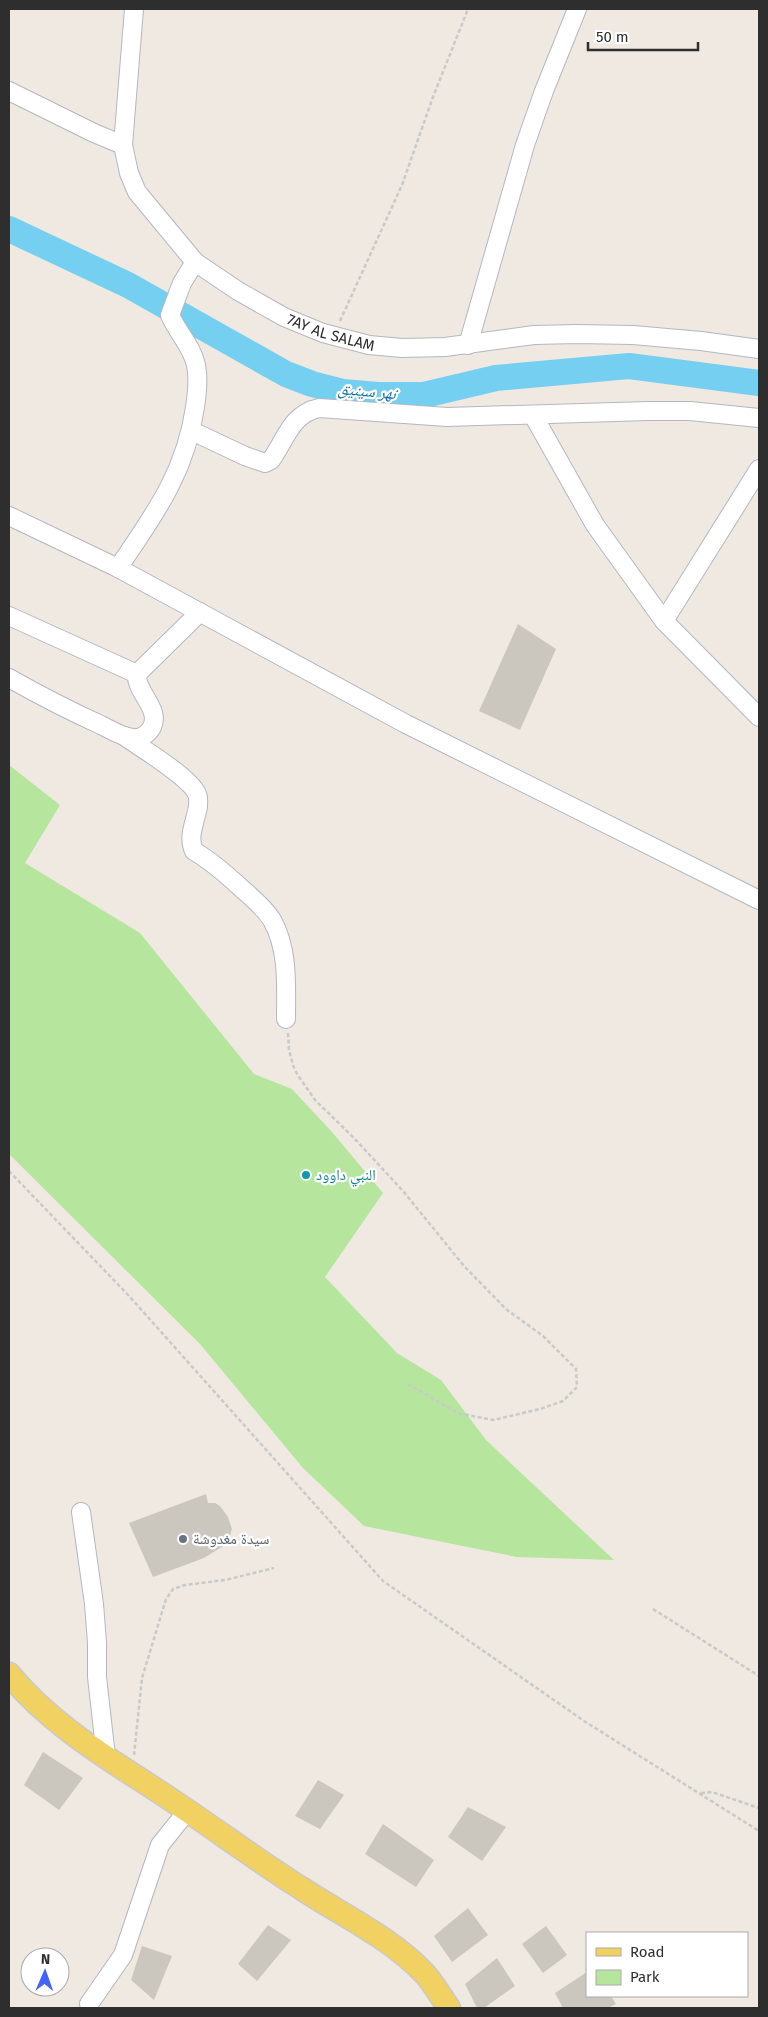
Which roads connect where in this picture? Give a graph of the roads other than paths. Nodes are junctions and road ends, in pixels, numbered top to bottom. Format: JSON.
{"nodes":[{"id":1,"x":134,"y":9,"type":"edge"},
{"id":2,"x":577,"y":9,"type":"edge"},
{"id":3,"x":9,"y":91,"type":"edge"},
{"id":4,"x":123,"y":145,"type":"junction"},
{"id":5,"x":195,"y":262,"type":"junction"},
{"id":6,"x":468,"y":345,"type":"junction"},
{"id":7,"x":759,"y":349,"type":"edge"},
{"id":8,"x":533,"y":415,"type":"junction"},
{"id":9,"x":759,"y":418,"type":"edge"},
{"id":10,"x":192,"y":432,"type":"junction"},
{"id":11,"x":759,"y":469,"type":"edge"},
{"id":12,"x":9,"y":516,"type":"edge"},
{"id":13,"x":118,"y":568,"type":"junction"},
{"id":14,"x":200,"y":612,"type":"junction"},
{"id":15,"x":9,"y":616,"type":"edge"},
{"id":16,"x":664,"y":621,"type":"junction"},
{"id":17,"x":137,"y":674,"type":"junction"},
{"id":18,"x":9,"y":678,"type":"edge"},
{"id":19,"x":759,"y":716,"type":"edge"},
{"id":20,"x":124,"y":736,"type":"junction"},
{"id":21,"x":759,"y":900,"type":"edge"},
{"id":22,"x":286,"y":1019,"type":"road end"},
{"id":23,"x":81,"y":1512,"type":"dead end"},
{"id":24,"x":9,"y":1674,"type":"edge"},
{"id":25,"x":106,"y":1757,"type":"junction"},
{"id":26,"x":188,"y":1810,"type":"junction"},
{"id":27,"x":89,"y":2004,"type":"dead end"},
{"id":28,"x":449,"y":2008,"type":"edge"}],
"edges":[{"from":1,"to":4,"type":"street","name":"7AY AL SALAM"},
{"from":2,"to":6,"type":"street"},
{"from":3,"to":4,"type":"street"},
{"from":4,"to":5,"type":"street","name":"7AY AL SALAM"},
{"from":5,"to":6,"type":"street","name":"7AY AL SALAM"},
{"from":5,"to":10,"type":"street"},
{"from":6,"to":7,"type":"street","name":"7AY AL SALAM"},
{"from":8,"to":9,"type":"street"},
{"from":8,"to":10,"type":"street"},
{"from":8,"to":16,"type":"street"},
{"from":10,"to":13,"type":"street"},
{"from":11,"to":16,"type":"street"},
{"from":12,"to":13,"type":"street"},
{"from":13,"to":14,"type":"street"},
{"from":14,"to":17,"type":"street"},
{"from":14,"to":21,"type":"street"},
{"from":15,"to":17,"type":"street"},
{"from":16,"to":19,"type":"street"},
{"from":17,"to":20,"type":"street"},
{"from":18,"to":20,"type":"street"},
{"from":20,"to":22,"type":"street"},
{"from":23,"to":25,"type":"street"},
{"from":24,"to":25,"type":"main road"},
{"from":25,"to":26,"type":"main road"},
{"from":26,"to":27,"type":"street"},
{"from":26,"to":28,"type":"main road"}]}
